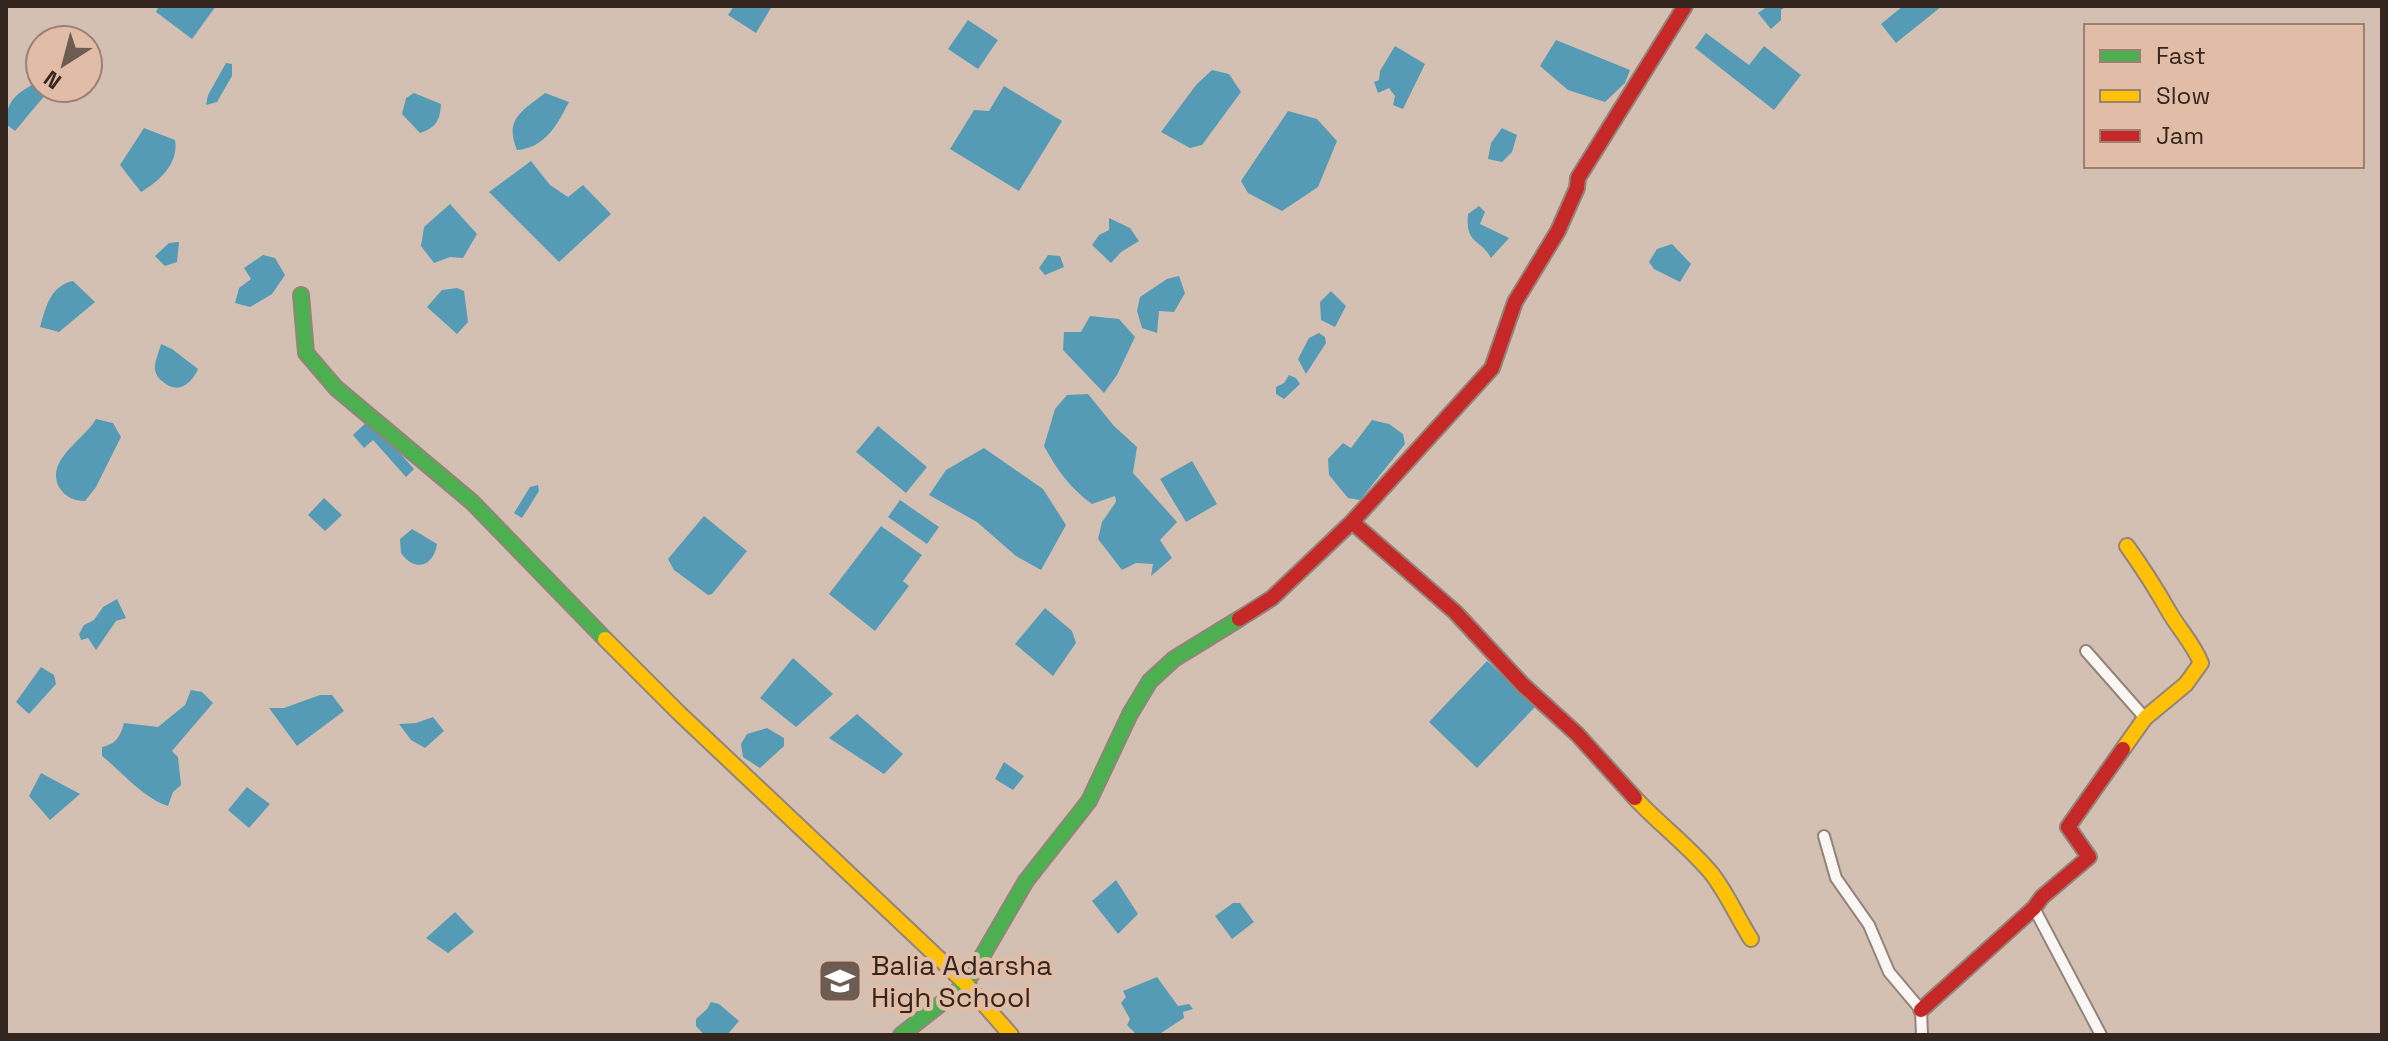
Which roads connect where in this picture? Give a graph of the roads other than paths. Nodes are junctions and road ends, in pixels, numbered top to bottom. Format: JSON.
{"nodes":[{"id":1,"x":1685,"y":6,"type":"edge"},
{"id":2,"x":301,"y":295,"type":"dead end"},
{"id":3,"x":1352,"y":522,"type":"junction"},
{"id":4,"x":2127,"y":546,"type":"dead end"},
{"id":5,"x":2086,"y":651,"type":"dead end"},
{"id":6,"x":2145,"y":718,"type":"junction"},
{"id":7,"x":1824,"y":836,"type":"dead end"},
{"id":8,"x":2034,"y":908,"type":"junction"},
{"id":9,"x":1751,"y":939,"type":"dead end"},
{"id":10,"x":966,"y":984,"type":"junction"},
{"id":11,"x":1921,"y":1010,"type":"junction"},
{"id":12,"x":901,"y":1035,"type":"edge"},
{"id":13,"x":1011,"y":1035,"type":"edge"},
{"id":14,"x":1922,"y":1035,"type":"edge"},
{"id":15,"x":2101,"y":1035,"type":"edge"}],
"edges":[{"from":1,"to":3,"type":"street"},
{"from":2,"to":10,"type":"street"},
{"from":3,"to":9,"type":"street"},
{"from":3,"to":10,"type":"street"},
{"from":4,"to":6,"type":"street"},
{"from":5,"to":6,"type":"street"},
{"from":6,"to":8,"type":"street"},
{"from":7,"to":11,"type":"street"},
{"from":8,"to":11,"type":"street"},
{"from":8,"to":15,"type":"street"},
{"from":10,"to":12,"type":"street"},
{"from":10,"to":13,"type":"street"},
{"from":11,"to":14,"type":"street"}]}
